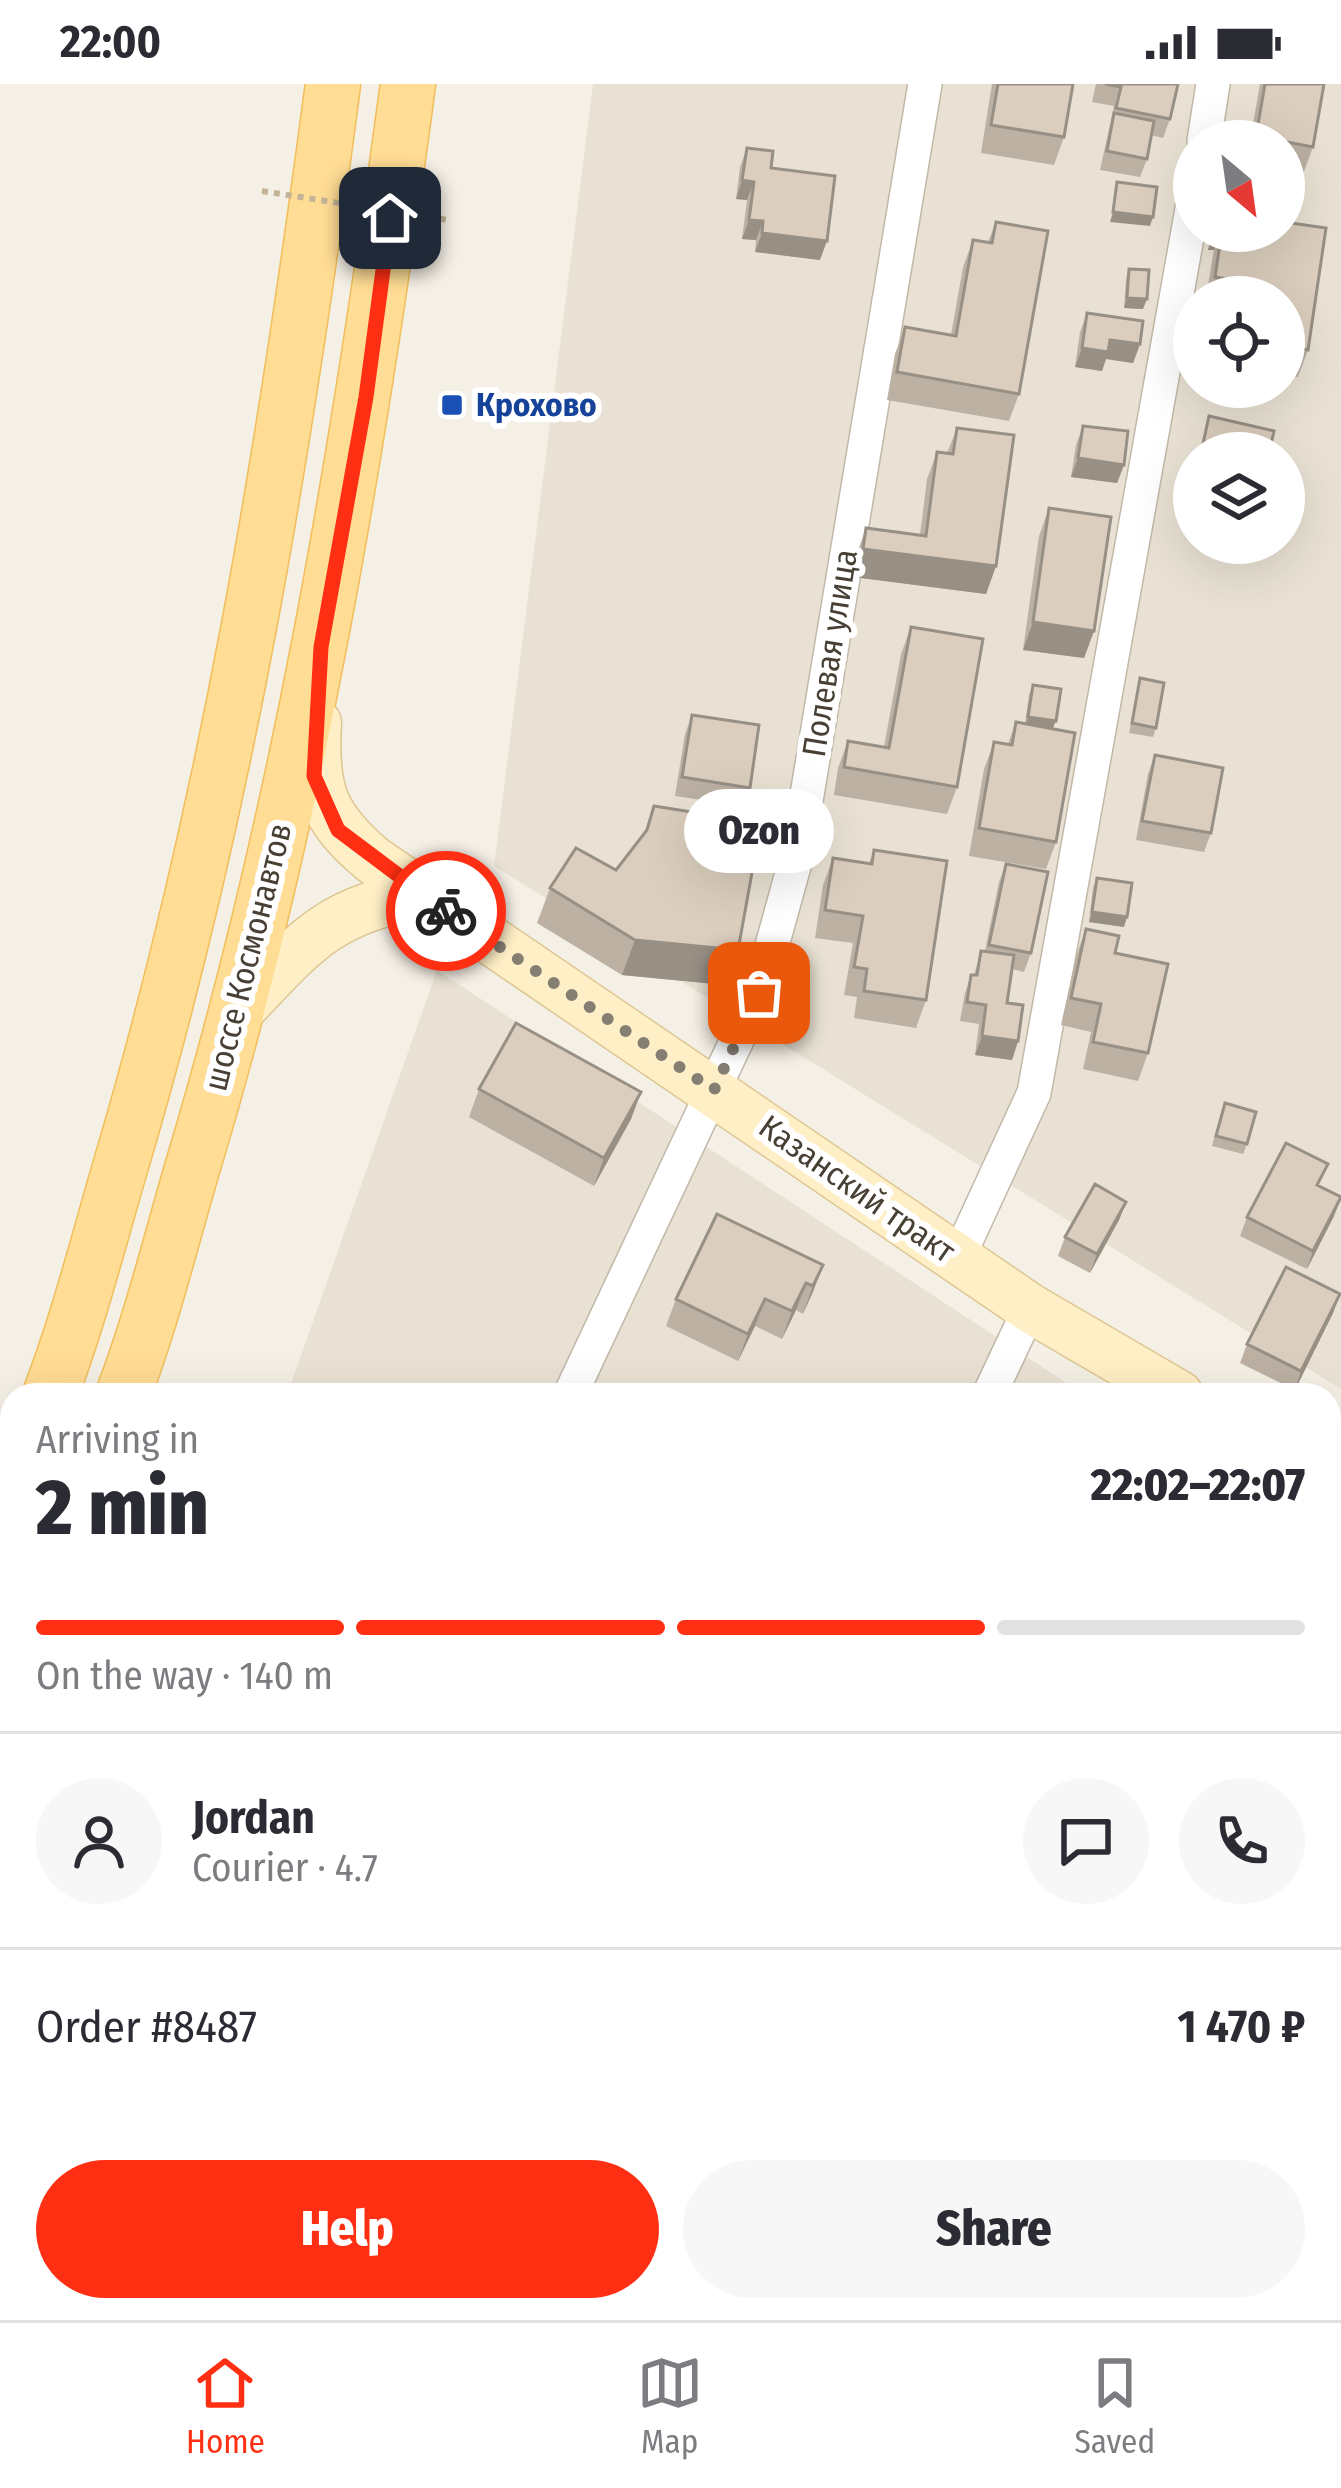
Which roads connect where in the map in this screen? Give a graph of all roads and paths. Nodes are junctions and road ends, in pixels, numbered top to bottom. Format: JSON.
{"nodes":[{"id":1,"x":333,"y":84,"type":"edge"},
{"id":2,"x":408,"y":84,"type":"edge"},
{"id":3,"x":925,"y":84,"type":"edge"},
{"id":4,"x":1213,"y":84,"type":"edge"},
{"id":5,"x":1207,"y":120,"type":"edge"},
{"id":6,"x":262,"y":191,"type":"dead end"},
{"id":7,"x":448,"y":220,"type":"dead end"},
{"id":8,"x":1184,"y":252,"type":"edge"},
{"id":9,"x":321,"y":647,"type":"junction"},
{"id":10,"x":421,"y":894,"type":"junction"},
{"id":11,"x":240,"y":1010,"type":"junction"},
{"id":12,"x":714,"y":1090,"type":"junction"},
{"id":13,"x":958,"y":1258,"type":"junction"},
{"id":14,"x":1030,"y":1308,"type":"junction"},
{"id":15,"x":54,"y":1383,"type":"edge"},
{"id":16,"x":127,"y":1383,"type":"edge"},
{"id":17,"x":575,"y":1383,"type":"edge"},
{"id":18,"x":994,"y":1383,"type":"edge"},
{"id":19,"x":1158,"y":1383,"type":"edge"}],
"edges":[{"from":1,"to":15,"type":"main road","name":"шоссе Космонавтов"},
{"from":2,"to":9,"type":"main road","name":"шоссе Космонавтов"},
{"from":3,"to":12,"type":"street","name":"Полевая улица"},
{"from":4,"to":5,"type":"street"},
{"from":6,"to":7,"type":"path","bridge":true},
{"from":8,"to":13,"type":"street"},
{"from":9,"to":10,"type":"street","name":"Казанский тракт"},
{"from":9,"to":11,"type":"main road","name":"шоссе Космонавтов"},
{"from":10,"to":11,"type":"street"},
{"from":10,"to":12,"type":"street","name":"Казанский тракт"},
{"from":11,"to":16,"type":"main road","name":"шоссе Космонавтов"},
{"from":12,"to":13,"type":"street","name":"Казанский тракт"},
{"from":12,"to":17,"type":"street","name":"Полевая улица"},
{"from":13,"to":14,"type":"street","name":"Казанский тракт"},
{"from":14,"to":18,"type":"street"},
{"from":14,"to":19,"type":"street","name":"Казанский тракт"}]}
